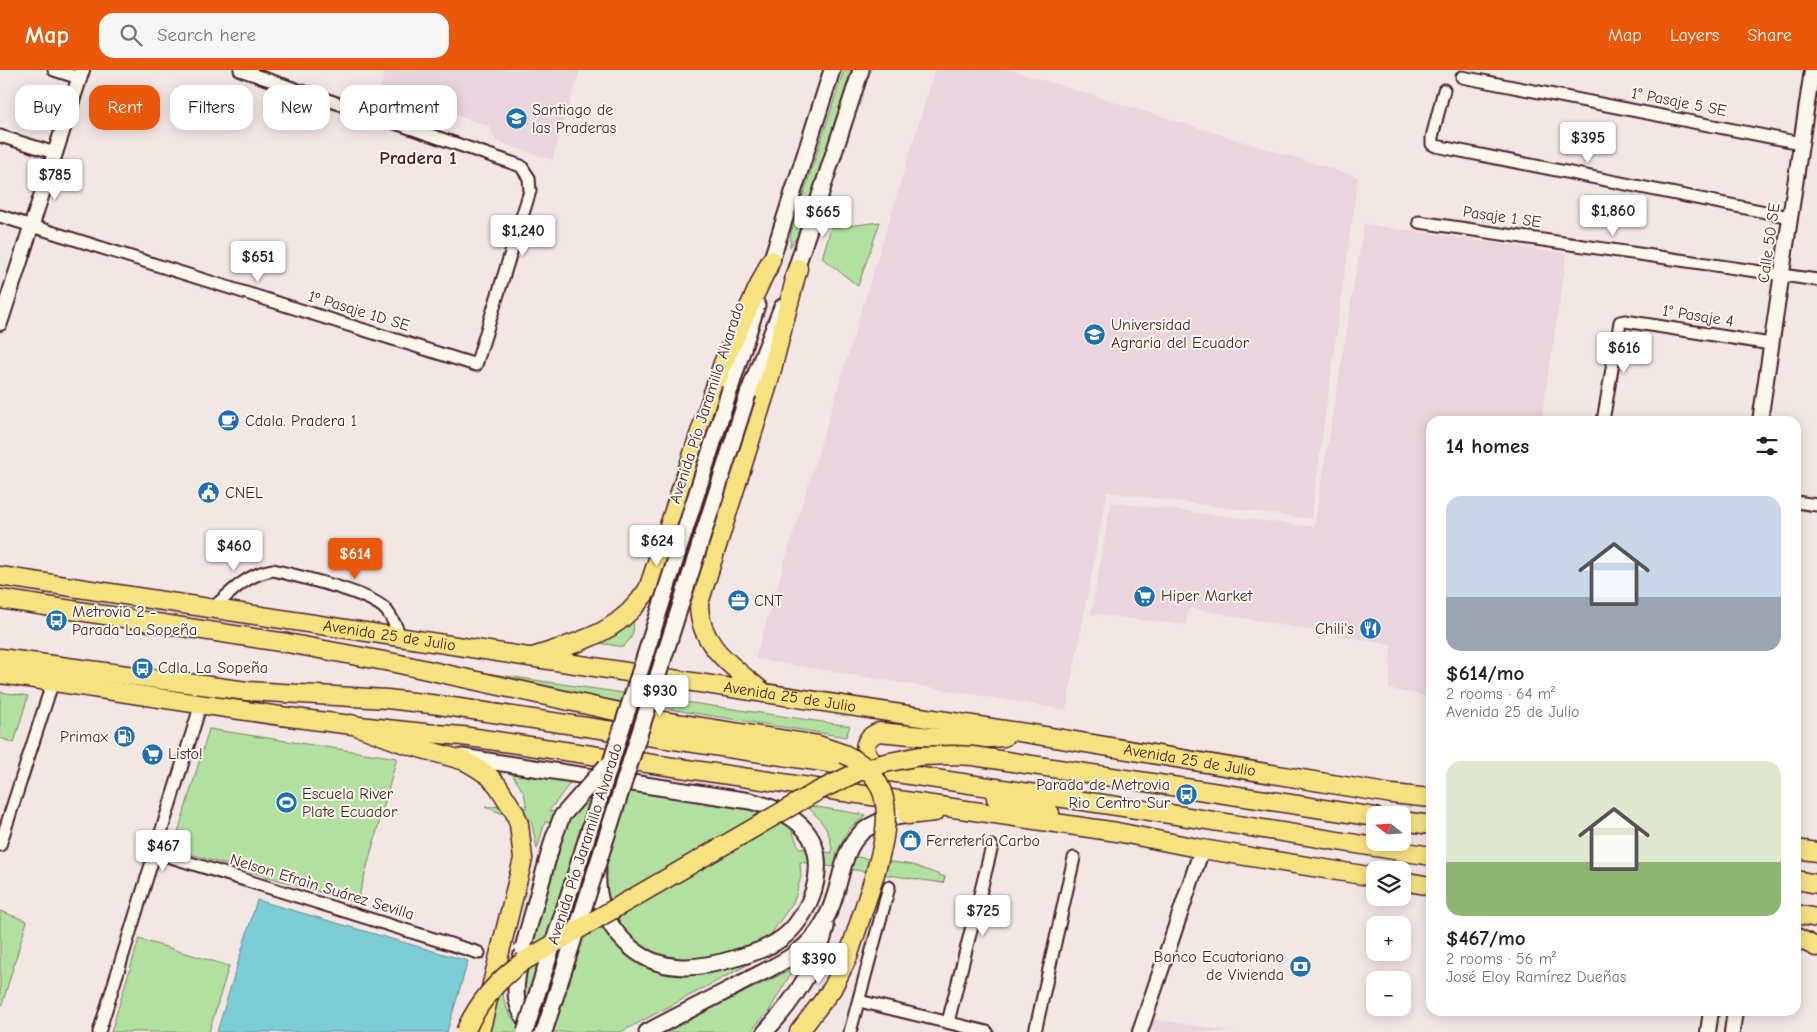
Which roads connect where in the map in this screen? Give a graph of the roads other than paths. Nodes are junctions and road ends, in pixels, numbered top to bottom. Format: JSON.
{"nodes":[{"id":1,"x":54,"y":70,"type":"edge"},
{"id":2,"x":240,"y":70,"type":"edge"},
{"id":3,"x":832,"y":70,"type":"edge"},
{"id":4,"x":861,"y":70,"type":"edge"},
{"id":5,"x":1812,"y":70,"type":"edge"},
{"id":6,"x":80,"y":74,"type":"edge"},
{"id":7,"x":1462,"y":77,"type":"dead end"},
{"id":8,"x":1444,"y":90,"type":"dead end"},
{"id":9,"x":0,"y":136,"type":"edge"},
{"id":10,"x":1801,"y":142,"type":"junction"},
{"id":11,"x":55,"y":154,"type":"junction"},
{"id":12,"x":0,"y":216,"type":"edge"},
{"id":13,"x":1790,"y":217,"type":"junction"},
{"id":14,"x":1419,"y":222,"type":"dead end"},
{"id":15,"x":32,"y":226,"type":"junction"},
{"id":16,"x":772,"y":260,"type":"junction"},
{"id":17,"x":798,"y":268,"type":"junction"},
{"id":18,"x":1782,"y":275,"type":"junction"},
{"id":19,"x":1817,"y":280,"type":"edge"},
{"id":20,"x":0,"y":320,"type":"edge"},
{"id":21,"x":1771,"y":344,"type":"junction"},
{"id":22,"x":1604,"y":416,"type":"edge"},
{"id":23,"x":1761,"y":416,"type":"edge"},
{"id":24,"x":1801,"y":503,"type":"edge"},
{"id":25,"x":1817,"y":505,"type":"edge"},
{"id":26,"x":0,"y":576,"type":"edge"},
{"id":27,"x":0,"y":600,"type":"edge"},
{"id":28,"x":212,"y":609,"type":"junction"},
{"id":29,"x":402,"y":638,"type":"junction"},
{"id":30,"x":288,"y":643,"type":"junction"},
{"id":31,"x":0,"y":658,"type":"edge"},
{"id":32,"x":531,"y":658,"type":"junction"},
{"id":33,"x":0,"y":674,"type":"edge"},
{"id":34,"x":53,"y":681,"type":"junction"},
{"id":35,"x":247,"y":691,"type":"junction"},
{"id":36,"x":764,"y":694,"type":"junction"},
{"id":37,"x":201,"y":704,"type":"junction"},
{"id":38,"x":351,"y":724,"type":"junction"},
{"id":39,"x":1032,"y":734,"type":"junction"},
{"id":40,"x":441,"y":753,"type":"junction"},
{"id":41,"x":613,"y":754,"type":"junction"},
{"id":42,"x":923,"y":777,"type":"junction"},
{"id":43,"x":1392,"y":794,"type":"junction"},
{"id":44,"x":1426,"y":797,"type":"edge"},
{"id":45,"x":1426,"y":804,"type":"edge"},
{"id":46,"x":957,"y":809,"type":"junction"},
{"id":47,"x":907,"y":815,"type":"joint"},
{"id":48,"x":1366,"y":816,"type":"edge"},
{"id":49,"x":1411,"y":822,"type":"edge"},
{"id":50,"x":1426,"y":824,"type":"edge"},
{"id":51,"x":1117,"y":832,"type":"junction"},
{"id":52,"x":0,"y":845,"type":"edge"},
{"id":53,"x":992,"y":846,"type":"dead end"},
{"id":54,"x":1202,"y":849,"type":"junction"},
{"id":55,"x":1801,"y":850,"type":"edge"},
{"id":56,"x":155,"y":852,"type":"junction"},
{"id":57,"x":1817,"y":852,"type":"edge"},
{"id":58,"x":1426,"y":855,"type":"edge"},
{"id":59,"x":599,"y":856,"type":"junction"},
{"id":60,"x":1074,"y":858,"type":"dead end"},
{"id":61,"x":1366,"y":876,"type":"edge"},
{"id":62,"x":1426,"y":880,"type":"edge"},
{"id":63,"x":1411,"y":881,"type":"edge"},
{"id":64,"x":1801,"y":881,"type":"edge"},
{"id":65,"x":1411,"y":882,"type":"edge"},
{"id":66,"x":1817,"y":884,"type":"edge"},
{"id":67,"x":1426,"y":885,"type":"edge"},
{"id":68,"x":890,"y":887,"type":"dead end"},
{"id":69,"x":830,"y":912,"type":"junction"},
{"id":70,"x":1801,"y":915,"type":"edge"},
{"id":71,"x":1817,"y":918,"type":"edge"},
{"id":72,"x":1801,"y":940,"type":"edge"},
{"id":73,"x":1801,"y":945,"type":"edge"},
{"id":74,"x":1816,"y":948,"type":"edge"},
{"id":75,"x":479,"y":953,"type":"dead end"},
{"id":76,"x":859,"y":1001,"type":"junction"},
{"id":77,"x":1710,"y":1016,"type":"edge"},
{"id":78,"x":1734,"y":1016,"type":"edge"},
{"id":79,"x":948,"y":1022,"type":"junction"},
{"id":80,"x":975,"y":1031,"type":"edge"},
{"id":81,"x":100,"y":1032,"type":"edge"},
{"id":82,"x":465,"y":1032,"type":"edge"},
{"id":83,"x":480,"y":1032,"type":"edge"},
{"id":84,"x":525,"y":1032,"type":"edge"},
{"id":85,"x":535,"y":1032,"type":"edge"},
{"id":86,"x":544,"y":1032,"type":"edge"},
{"id":87,"x":647,"y":1032,"type":"edge"},
{"id":88,"x":765,"y":1032,"type":"edge"},
{"id":89,"x":799,"y":1032,"type":"edge"},
{"id":90,"x":850,"y":1032,"type":"edge"},
{"id":91,"x":988,"y":1032,"type":"edge"},
{"id":92,"x":1035,"y":1032,"type":"edge"},
{"id":93,"x":1140,"y":1032,"type":"edge"},
{"id":94,"x":1708,"y":1032,"type":"edge"},
{"id":95,"x":1732,"y":1032,"type":"edge"}],
"edges":[{"from":1,"to":6,"type":"street"},
{"from":2,"to":15,"type":"street","name":"1º Pasaje 1D SE"},
{"from":3,"to":16,"type":"main road","name":"Avenida Pío Jaramillo Alvarado"},
{"from":4,"to":17,"type":"main road","name":"Avenida Pío Jaramillo Alvarado"},
{"from":5,"to":10,"type":"street","name":"Calle 50 SE"},
{"from":6,"to":11,"type":"street"},
{"from":7,"to":10,"type":"street","name":"1° Pasaje 5 SE"},
{"from":8,"to":13,"type":"street"},
{"from":9,"to":11,"type":"street"},
{"from":10,"to":13,"type":"street","name":"Calle 50 SE"},
{"from":11,"to":15,"type":"street"},
{"from":12,"to":15,"type":"street","name":"1º Pasaje 1D SE"},
{"from":13,"to":18,"type":"street","name":"Calle 50 SE"},
{"from":14,"to":18,"type":"street","name":"Pasaje 1 SE"},
{"from":15,"to":20,"type":"street"},
{"from":16,"to":32,"type":"main road"},
{"from":16,"to":41,"type":"main road","name":"Avenida Pío Jaramillo Alvarado","bridge":true},
{"from":17,"to":36,"type":"main road"},
{"from":17,"to":59,"type":"main road","name":"Avenida Pío Jaramillo Alvarado","bridge":true},
{"from":18,"to":19,"type":"street","name":"Pasaje 1 SE"},
{"from":18,"to":21,"type":"street","name":"Calle 50 SE"},
{"from":21,"to":22,"type":"street","name":"1° Pasaje 4"},
{"from":21,"to":23,"type":"street","name":"Calle 50 SE"},
{"from":24,"to":25,"type":"street"},
{"from":26,"to":28,"type":"main road","name":"Avenida 25 de Julio"},
{"from":27,"to":30,"type":"main road","name":"Avenida 25 de Julio"},
{"from":28,"to":29,"type":"main road","name":"Avenida 25 de Julio"},
{"from":28,"to":29,"type":"street"},
{"from":29,"to":30,"type":"main road"},
{"from":29,"to":32,"type":"main road","name":"Avenida 25 de Julio"},
{"from":30,"to":89,"type":"main road","name":"Avenida 25 de Julio","bridge":true},
{"from":31,"to":35,"type":"main road"},
{"from":32,"to":36,"type":"main road","name":"Avenida 25 de Julio"},
{"from":33,"to":34,"type":"main road"},
{"from":34,"to":37,"type":"main road"},
{"from":34,"to":52,"type":"street"},
{"from":35,"to":38,"type":"main road"},
{"from":35,"to":42,"type":"main road"},
{"from":36,"to":39,"type":"main road","name":"Avenida 25 de Julio"},
{"from":37,"to":38,"type":"main road"},
{"from":37,"to":56,"type":"street"},
{"from":38,"to":40,"type":"main road"},
{"from":38,"to":46,"type":"main road"},
{"from":39,"to":42,"type":"main road"},
{"from":39,"to":43,"type":"main road","name":"Avenida 25 de Julio"},
{"from":40,"to":59,"type":"main road","bridge":true},
{"from":40,"to":83,"type":"main road"},
{"from":41,"to":84,"type":"main road","name":"Avenida Pío Jaramillo Alvarado","bridge":true},
{"from":41,"to":85,"type":"main road","bridge":true},
{"from":42,"to":51,"type":"main road"},
{"from":42,"to":58,"type":"main road"},
{"from":43,"to":44,"type":"main road","name":"Avenida 25 de Julio"},
{"from":43,"to":45,"type":"main road"},
{"from":46,"to":47,"type":"main road"},
{"from":46,"to":51,"type":"main road"},
{"from":47,"to":69,"type":"main road"},
{"from":48,"to":82,"type":"main road","bridge":true},
{"from":49,"to":50,"type":"main road"},
{"from":51,"to":54,"type":"main road"},
{"from":53,"to":79,"type":"street"},
{"from":54,"to":61,"type":"main road"},
{"from":54,"to":93,"type":"street"},
{"from":55,"to":57,"type":"main road"},
{"from":56,"to":75,"type":"street","name":"Nelson Efraìn Suárez Sevilla"},
{"from":56,"to":81,"type":"street"},
{"from":59,"to":86,"type":"main road","name":"Avenida Pío Jaramillo Alvarado","bridge":true},
{"from":60,"to":92,"type":"street"},
{"from":62,"to":63,"type":"main road"},
{"from":64,"to":66,"type":"main road"},
{"from":65,"to":67,"type":"main road"},
{"from":68,"to":76,"type":"street"},
{"from":69,"to":87,"type":"main road"},
{"from":69,"to":88,"type":"main road"},
{"from":70,"to":71,"type":"main road"},
{"from":72,"to":74,"type":"main road"},
{"from":73,"to":74,"type":"main road"},
{"from":76,"to":79,"type":"street"},
{"from":76,"to":90,"type":"street"},
{"from":77,"to":94,"type":"street"},
{"from":78,"to":95,"type":"street"},
{"from":79,"to":80,"type":"street"},
{"from":80,"to":91,"type":"street"}]}
